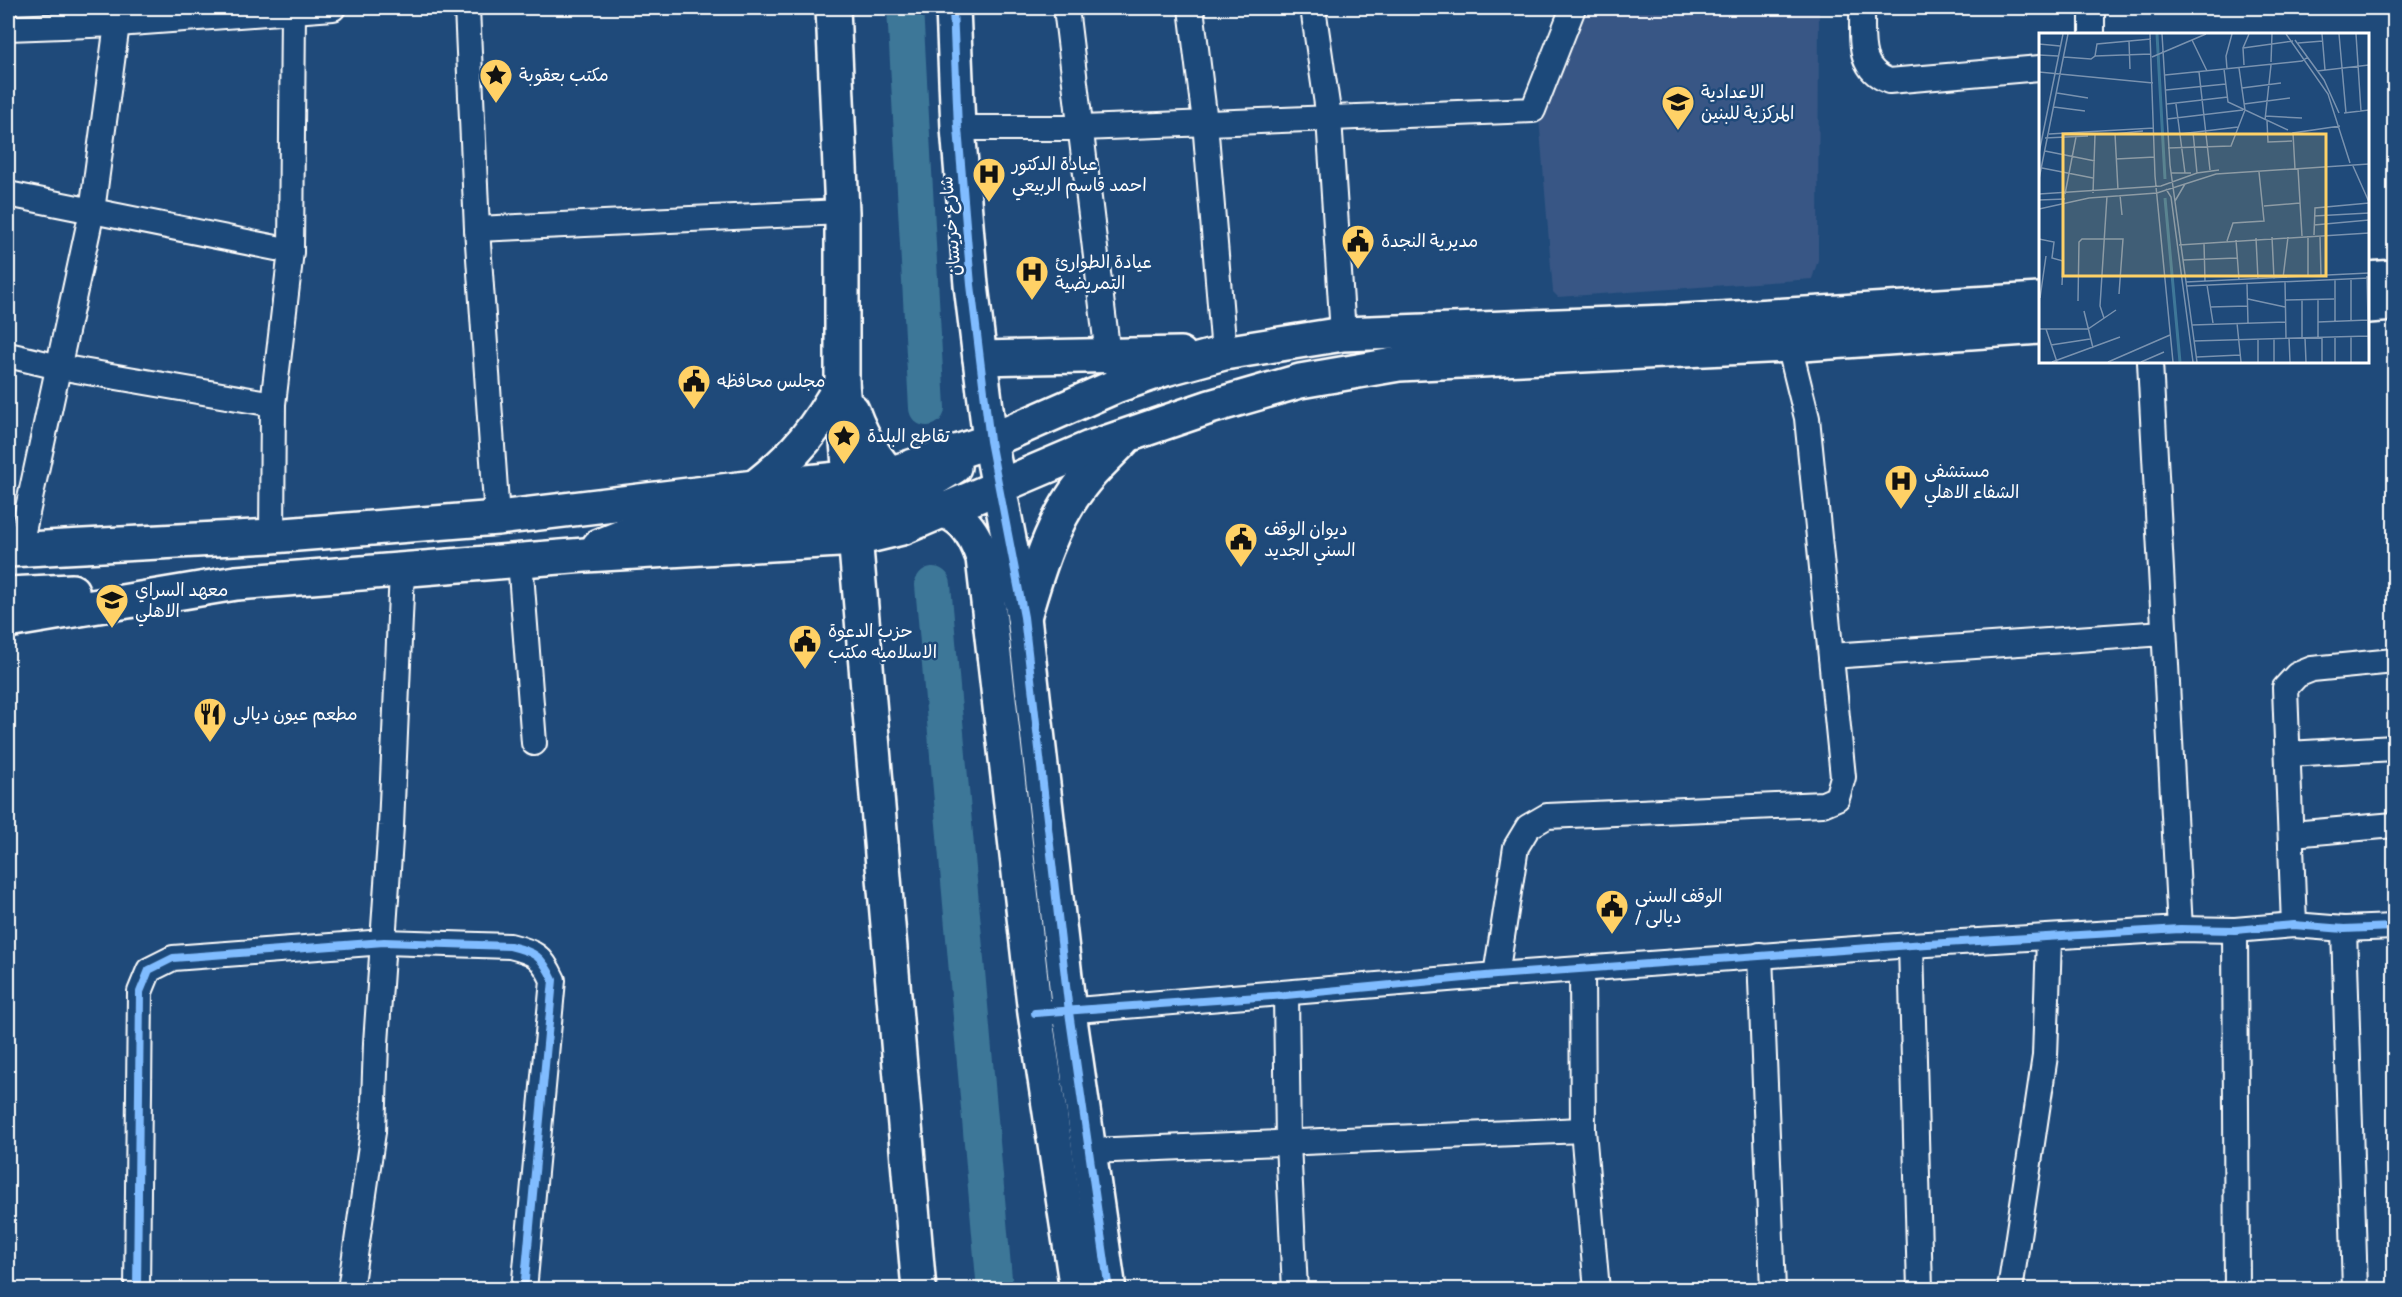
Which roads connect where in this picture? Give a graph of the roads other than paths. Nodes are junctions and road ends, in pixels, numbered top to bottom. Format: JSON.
{"nodes":[{"id":1,"x":333,"y":8,"type":"edge"},
{"id":2,"x":467,"y":8,"type":"edge"},
{"id":3,"x":833,"y":8,"type":"edge"},
{"id":4,"x":953,"y":8,"type":"edge"},
{"id":5,"x":1066,"y":8,"type":"edge"},
{"id":6,"x":1191,"y":8,"type":"edge"},
{"id":7,"x":1313,"y":8,"type":"edge"},
{"id":8,"x":1573,"y":8,"type":"edge"},
{"id":9,"x":1862,"y":8,"type":"edge"},
{"id":10,"x":2092,"y":8,"type":"edge"},
{"id":11,"x":293,"y":10,"type":"junction"},
{"id":12,"x":117,"y":24,"type":"junction"},
{"id":13,"x":8,"y":28,"type":"edge"},
{"id":14,"x":2092,"y":33,"type":"edge"},
{"id":15,"x":2039,"y":68,"type":"edge"},
{"id":16,"x":1329,"y":118,"type":"junction"},
{"id":17,"x":1205,"y":122,"type":"junction"},
{"id":18,"x":958,"y":128,"type":"junction"},
{"id":19,"x":1082,"y":128,"type":"junction"},
{"id":20,"x":8,"y":194,"type":"edge"},
{"id":21,"x":92,"y":211,"type":"junction"},
{"id":22,"x":842,"y":212,"type":"junction"},
{"id":23,"x":477,"y":229,"type":"junction"},
{"id":24,"x":291,"y":251,"type":"junction"},
{"id":25,"x":2394,"y":277,"type":"edge"},
{"id":26,"x":2369,"y":279,"type":"edge"},
{"id":27,"x":2039,"y":300,"type":"edge"},
{"id":28,"x":2394,"y":304,"type":"edge"},
{"id":29,"x":2369,"y":306,"type":"edge"},
{"id":30,"x":2039,"y":327,"type":"edge"},
{"id":31,"x":1343,"y":334,"type":"junction"},
{"id":32,"x":1789,"y":345,"type":"junction"},
{"id":33,"x":1224,"y":353,"type":"junction"},
{"id":34,"x":8,"y":355,"type":"edge"},
{"id":35,"x":1107,"y":356,"type":"junction"},
{"id":36,"x":980,"y":358,"type":"junction"},
{"id":37,"x":2150,"y":363,"type":"edge"},
{"id":38,"x":59,"y":367,"type":"junction"},
{"id":39,"x":842,"y":382,"type":"junction"},
{"id":40,"x":273,"y":404,"type":"junction"},
{"id":41,"x":1129,"y":434,"type":"junction"},
{"id":42,"x":990,"y":441,"type":"junction"},
{"id":43,"x":900,"y":483,"type":"junction"},
{"id":44,"x":755,"y":487,"type":"junction"},
{"id":45,"x":999,"y":489,"type":"junction"},
{"id":46,"x":854,"y":508,"type":"junction"},
{"id":47,"x":945,"y":510,"type":"junction"},
{"id":48,"x":497,"y":518,"type":"junction"},
{"id":49,"x":272,"y":536,"type":"junction"},
{"id":50,"x":13,"y":550,"type":"edge"},
{"id":51,"x":520,"y":560,"type":"junction"},
{"id":52,"x":402,"y":571,"type":"junction"},
{"id":53,"x":236,"y":583,"type":"junction"},
{"id":54,"x":8,"y":594,"type":"edge"},
{"id":55,"x":1024,"y":617,"type":"junction"},
{"id":56,"x":8,"y":621,"type":"edge"},
{"id":57,"x":2164,"y":633,"type":"junction"},
{"id":58,"x":1831,"y":656,"type":"junction"},
{"id":59,"x":2394,"y":661,"type":"edge"},
{"id":60,"x":534,"y":742,"type":"dead end"},
{"id":61,"x":2394,"y":747,"type":"edge"},
{"id":62,"x":2288,"y":754,"type":"junction"},
{"id":63,"x":2394,"y":825,"type":"edge"},
{"id":64,"x":2292,"y":834,"type":"junction"},
{"id":65,"x":2294,"y":925,"type":"junction"},
{"id":66,"x":2394,"y":927,"type":"edge"},
{"id":67,"x":2180,"y":929,"type":"junction"},
{"id":68,"x":2344,"y":929,"type":"junction"},
{"id":69,"x":2235,"y":930,"type":"junction"},
{"id":70,"x":2049,"y":939,"type":"junction"},
{"id":71,"x":384,"y":942,"type":"junction"},
{"id":72,"x":1911,"y":945,"type":"junction"},
{"id":73,"x":1760,"y":955,"type":"junction"},
{"id":74,"x":1582,"y":969,"type":"junction"},
{"id":75,"x":1496,"y":975,"type":"junction"},
{"id":76,"x":1286,"y":994,"type":"junction"},
{"id":77,"x":1069,"y":1012,"type":"junction"},
{"id":78,"x":1035,"y":1013,"type":"junction"},
{"id":79,"x":1583,"y":1130,"type":"junction"},
{"id":80,"x":1288,"y":1143,"type":"junction"},
{"id":81,"x":1090,"y":1151,"type":"junction"},
{"id":82,"x":137,"y":1290,"type":"edge"},
{"id":83,"x":350,"y":1290,"type":"edge"},
{"id":84,"x":524,"y":1290,"type":"edge"},
{"id":85,"x":919,"y":1290,"type":"edge"},
{"id":86,"x":1077,"y":1290,"type":"edge"},
{"id":87,"x":1109,"y":1290,"type":"edge"},
{"id":88,"x":1294,"y":1290,"type":"edge"},
{"id":89,"x":1597,"y":1290,"type":"edge"},
{"id":90,"x":1773,"y":1290,"type":"edge"},
{"id":91,"x":1920,"y":1290,"type":"edge"},
{"id":92,"x":2010,"y":1290,"type":"edge"},
{"id":93,"x":2237,"y":1290,"type":"edge"},
{"id":94,"x":2355,"y":1290,"type":"edge"}],
"edges":[{"from":1,"to":11,"type":"street"},
{"from":2,"to":23,"type":"street"},
{"from":3,"to":22,"type":"main road"},
{"from":4,"to":18,"type":"main road","name":"شارع خريسان"},
{"from":5,"to":19,"type":"street"},
{"from":6,"to":17,"type":"street"},
{"from":7,"to":16,"type":"street"},
{"from":8,"to":16,"type":"street"},
{"from":9,"to":15,"type":"street"},
{"from":10,"to":14,"type":"street"},
{"from":11,"to":12,"type":"street"},
{"from":11,"to":24,"type":"street"},
{"from":12,"to":13,"type":"street"},
{"from":12,"to":21,"type":"street"},
{"from":16,"to":17,"type":"street"},
{"from":16,"to":31,"type":"street"},
{"from":17,"to":19,"type":"street"},
{"from":17,"to":33,"type":"street"},
{"from":18,"to":19,"type":"street"},
{"from":18,"to":36,"type":"main road","name":"شارع خريسان"},
{"from":19,"to":35,"type":"street"},
{"from":20,"to":21,"type":"street"},
{"from":21,"to":24,"type":"street"},
{"from":21,"to":38,"type":"street"},
{"from":22,"to":23,"type":"street"},
{"from":22,"to":39,"type":"main road"},
{"from":23,"to":48,"type":"street"},
{"from":24,"to":40,"type":"street"},
{"from":25,"to":26,"type":"main road"},
{"from":27,"to":31,"type":"main road"},
{"from":28,"to":29,"type":"main road"},
{"from":30,"to":32,"type":"main road"},
{"from":31,"to":33,"type":"main road"},
{"from":32,"to":41,"type":"main road"},
{"from":32,"to":58,"type":"street"},
{"from":33,"to":35,"type":"main road"},
{"from":33,"to":42,"type":"main road"},
{"from":34,"to":38,"type":"street"},
{"from":35,"to":36,"type":"main road"},
{"from":36,"to":42,"type":"main road","name":"شارع خريسان"},
{"from":37,"to":57,"type":"street"},
{"from":38,"to":40,"type":"street"},
{"from":38,"to":50,"type":"street"},
{"from":39,"to":43,"type":"main road"},
{"from":39,"to":44,"type":"main road"},
{"from":39,"to":46,"type":"main road"},
{"from":40,"to":49,"type":"street"},
{"from":41,"to":45,"type":"main road"},
{"from":41,"to":55,"type":"main road"},
{"from":42,"to":43,"type":"main road"},
{"from":42,"to":45,"type":"main road","name":"شارع خريسان"},
{"from":43,"to":46,"type":"main road"},
{"from":43,"to":47,"type":"main road"},
{"from":44,"to":46,"type":"main road"},
{"from":44,"to":48,"type":"main road"},
{"from":45,"to":47,"type":"main road"},
{"from":45,"to":55,"type":"main road","name":"شارع خريسان"},
{"from":46,"to":47,"type":"main road"},
{"from":46,"to":51,"type":"main road"},
{"from":46,"to":85,"type":"main road"},
{"from":47,"to":78,"type":"main road"},
{"from":48,"to":49,"type":"main road"},
{"from":49,"to":50,"type":"main road"},
{"from":51,"to":52,"type":"main road"},
{"from":51,"to":60,"type":"street"},
{"from":52,"to":53,"type":"main road"},
{"from":52,"to":71,"type":"street"},
{"from":53,"to":54,"type":"main road"},
{"from":53,"to":56,"type":"main road"},
{"from":55,"to":77,"type":"main road","name":"شارع خريسان"},
{"from":57,"to":58,"type":"street"},
{"from":57,"to":67,"type":"street"},
{"from":58,"to":75,"type":"street"},
{"from":59,"to":62,"type":"street"},
{"from":61,"to":62,"type":"street"},
{"from":62,"to":64,"type":"street"},
{"from":63,"to":64,"type":"street"},
{"from":64,"to":65,"type":"street"},
{"from":65,"to":68,"type":"street"},
{"from":65,"to":69,"type":"street"},
{"from":66,"to":68,"type":"street"},
{"from":67,"to":69,"type":"street"},
{"from":67,"to":70,"type":"street"},
{"from":68,"to":94,"type":"street"},
{"from":69,"to":93,"type":"street"},
{"from":70,"to":72,"type":"street"},
{"from":70,"to":92,"type":"street"},
{"from":71,"to":82,"type":"street"},
{"from":71,"to":83,"type":"street"},
{"from":71,"to":84,"type":"street"},
{"from":72,"to":73,"type":"street"},
{"from":72,"to":91,"type":"street"},
{"from":73,"to":74,"type":"street"},
{"from":73,"to":90,"type":"street"},
{"from":74,"to":75,"type":"street"},
{"from":74,"to":79,"type":"street"},
{"from":75,"to":76,"type":"street"},
{"from":76,"to":77,"type":"street"},
{"from":76,"to":80,"type":"street"},
{"from":77,"to":78,"type":"street"},
{"from":77,"to":81,"type":"main road","name":"شارع خريسان"},
{"from":78,"to":86,"type":"main road"},
{"from":79,"to":80,"type":"street"},
{"from":79,"to":89,"type":"street"},
{"from":80,"to":81,"type":"street"},
{"from":80,"to":88,"type":"street"},
{"from":81,"to":87,"type":"main road","name":"شارع خريسان"}]}
